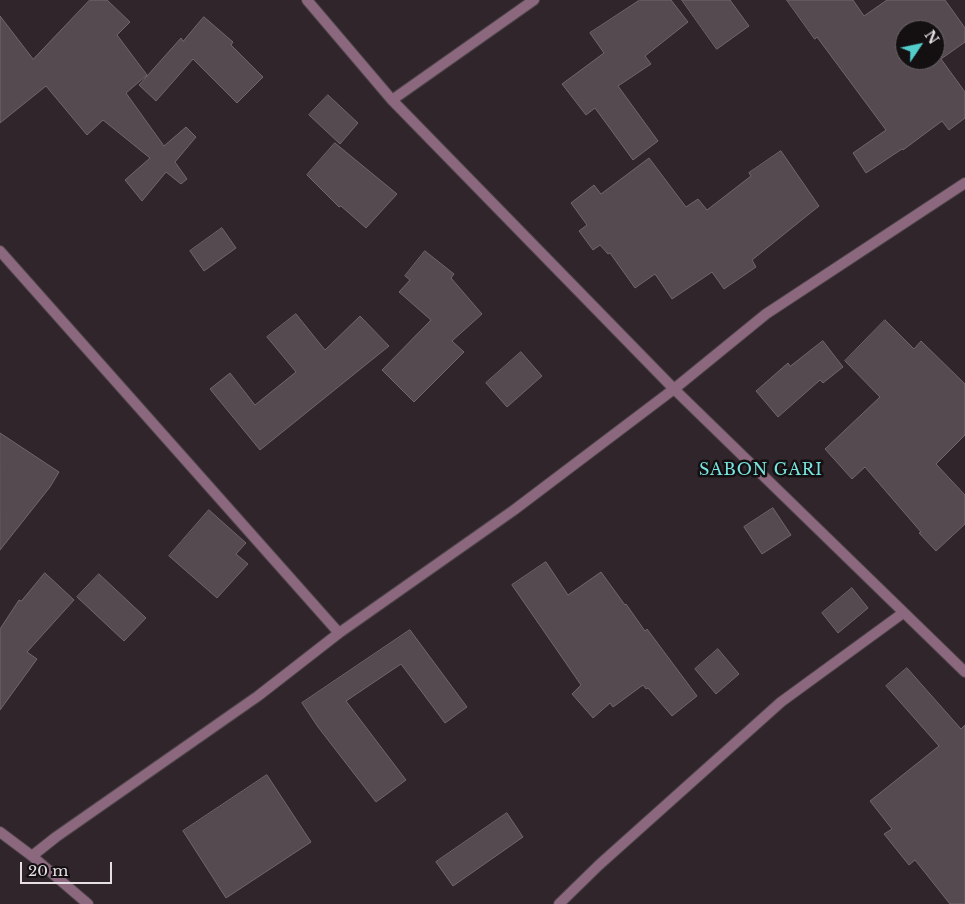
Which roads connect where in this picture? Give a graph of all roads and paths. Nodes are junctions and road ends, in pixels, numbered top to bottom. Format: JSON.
{"nodes":[{"id":1,"x":307,"y":0,"type":"edge"},
{"id":2,"x":534,"y":0,"type":"edge"},
{"id":3,"x":392,"y":100,"type":"junction"},
{"id":4,"x":965,"y":183,"type":"edge"},
{"id":5,"x":0,"y":251,"type":"edge"},
{"id":6,"x":674,"y":389,"type":"junction"},
{"id":7,"x":903,"y":613,"type":"junction"},
{"id":8,"x":339,"y":633,"type":"junction"},
{"id":9,"x":965,"y":672,"type":"edge"},
{"id":10,"x":0,"y":832,"type":"edge"},
{"id":11,"x":32,"y":856,"type":"junction"},
{"id":12,"x":88,"y":904,"type":"edge"},
{"id":13,"x":558,"y":904,"type":"edge"}],
"edges":[{"from":1,"to":3,"type":"street"},
{"from":2,"to":3,"type":"street"},
{"from":3,"to":6,"type":"street"},
{"from":4,"to":6,"type":"street"},
{"from":5,"to":8,"type":"street"},
{"from":6,"to":7,"type":"street"},
{"from":6,"to":8,"type":"street"},
{"from":7,"to":9,"type":"street"},
{"from":7,"to":13,"type":"street"},
{"from":8,"to":11,"type":"street"},
{"from":10,"to":11,"type":"street"},
{"from":11,"to":12,"type":"street"}]}
